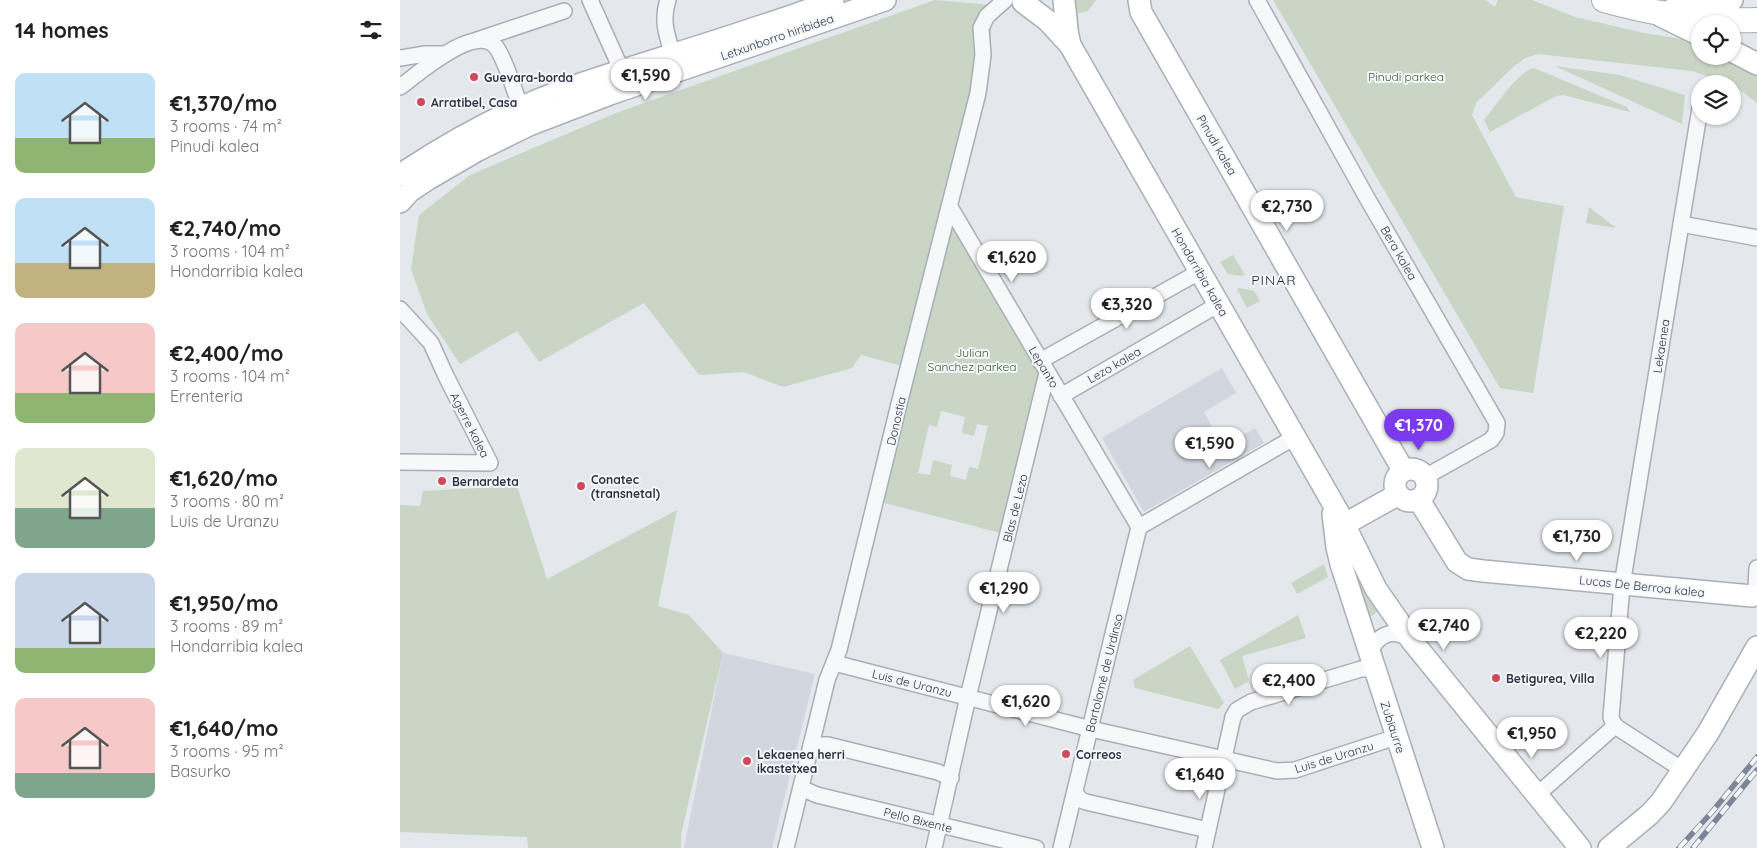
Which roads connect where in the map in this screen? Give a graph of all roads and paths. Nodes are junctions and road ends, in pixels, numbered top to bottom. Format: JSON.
{"nodes":[{"id":1,"x":590,"y":0,"type":"edge"},
{"id":2,"x":668,"y":0,"type":"edge"},
{"id":3,"x":833,"y":0,"type":"edge"},
{"id":4,"x":885,"y":0,"type":"edge"},
{"id":5,"x":1018,"y":0,"type":"edge"},
{"id":6,"x":1064,"y":0,"type":"edge"},
{"id":7,"x":1139,"y":0,"type":"edge"},
{"id":8,"x":1257,"y":0,"type":"edge"},
{"id":9,"x":1604,"y":0,"type":"edge"},
{"id":10,"x":1732,"y":0,"type":"edge"},
{"id":11,"x":564,"y":11,"type":"dead end"},
{"id":12,"x":1654,"y":13,"type":"junction"},
{"id":13,"x":1757,"y":20,"type":"edge"},
{"id":14,"x":1691,"y":31,"type":"edge"},
{"id":15,"x":477,"y":40,"type":"junction"},
{"id":16,"x":1070,"y":45,"type":"junction"},
{"id":17,"x":445,"y":54,"type":"junction"},
{"id":18,"x":673,"y":55,"type":"junction"},
{"id":19,"x":1741,"y":56,"type":"edge"},
{"id":20,"x":400,"y":58,"type":"edge"},
{"id":21,"x":1757,"y":64,"type":"edge"},
{"id":22,"x":622,"y":71,"type":"junction"},
{"id":23,"x":400,"y":87,"type":"edge"},
{"id":24,"x":520,"y":108,"type":"junction"},
{"id":25,"x":1697,"y":125,"type":"edge"},
{"id":26,"x":400,"y":175,"type":"edge"},
{"id":27,"x":400,"y":202,"type":"edge"},
{"id":28,"x":950,"y":207,"type":"junction"},
{"id":29,"x":1681,"y":224,"type":"junction"},
{"id":30,"x":1757,"y":238,"type":"edge"},
{"id":31,"x":1199,"y":272,"type":"junction"},
{"id":32,"x":1219,"y":304,"type":"junction"},
{"id":33,"x":401,"y":311,"type":"edge"},
{"id":34,"x":1044,"y":367,"type":"junction"},
{"id":35,"x":1061,"y":396,"type":"junction"},
{"id":36,"x":1295,"y":437,"type":"junction"},
{"id":37,"x":400,"y":462,"type":"edge"},
{"id":38,"x":1403,"y":470,"type":"junction"},
{"id":39,"x":1425,"y":477,"type":"junction"},
{"id":40,"x":1397,"y":495,"type":"junction"},
{"id":41,"x":1331,"y":499,"type":"junction"},
{"id":42,"x":1419,"y":500,"type":"junction"},
{"id":43,"x":1345,"y":524,"type":"junction"},
{"id":44,"x":1139,"y":527,"type":"junction"},
{"id":45,"x":1622,"y":584,"type":"junction"},
{"id":46,"x":1756,"y":590,"type":"edge"},
{"id":47,"x":1354,"y":606,"type":"junction"},
{"id":48,"x":1412,"y":641,"type":"junction"},
{"id":49,"x":1757,"y":647,"type":"edge"},
{"id":50,"x":837,"y":657,"type":"junction"},
{"id":51,"x":1373,"y":660,"type":"junction"},
{"id":52,"x":968,"y":697,"type":"junction"},
{"id":53,"x":1615,"y":726,"type":"junction"},
{"id":54,"x":1091,"y":729,"type":"junction"},
{"id":55,"x":1396,"y":737,"type":"junction"},
{"id":56,"x":811,"y":745,"type":"junction"},
{"id":57,"x":1224,"y":759,"type":"junction"},
{"id":58,"x":1683,"y":770,"type":"junction"},
{"id":59,"x":951,"y":778,"type":"junction"},
{"id":60,"x":801,"y":788,"type":"junction"},
{"id":61,"x":1075,"y":793,"type":"junction"},
{"id":62,"x":1538,"y":794,"type":"junction"},
{"id":63,"x":940,"y":825,"type":"junction"},
{"id":64,"x":1208,"y":830,"type":"junction"},
{"id":65,"x":786,"y":848,"type":"edge"},
{"id":66,"x":934,"y":848,"type":"edge"},
{"id":67,"x":1036,"y":848,"type":"edge"},
{"id":68,"x":1061,"y":848,"type":"edge"},
{"id":69,"x":1204,"y":848,"type":"edge"},
{"id":70,"x":1433,"y":848,"type":"edge"},
{"id":71,"x":1580,"y":848,"type":"edge"},
{"id":72,"x":1609,"y":848,"type":"edge"}],
"edges":[{"from":1,"to":22,"type":"street"},
{"from":2,"to":18,"type":"street"},
{"from":3,"to":18,"type":"main road","name":"Letxunborro hiribidea"},
{"from":4,"to":27,"type":"main road","name":"Letxunborro hiribidea"},
{"from":5,"to":16,"type":"main road","name":"Hondarribia kalea"},
{"from":5,"to":28,"type":"street","name":"Donostia"},
{"from":6,"to":16,"type":"main road","name":"Hondarribia kalea"},
{"from":7,"to":38,"type":"main road","name":"Pinudi kalea"},
{"from":8,"to":39,"type":"street","name":"Bera kalea"},
{"from":9,"to":12,"type":"main road"},
{"from":10,"to":12,"type":"main road"},
{"from":11,"to":15,"type":"street"},
{"from":12,"to":13,"type":"main road"},
{"from":12,"to":14,"type":"main road"},
{"from":15,"to":17,"type":"street"},
{"from":15,"to":24,"type":"street"},
{"from":16,"to":31,"type":"main road","name":"Hondarribia kalea"},
{"from":17,"to":20,"type":"street"},
{"from":17,"to":23,"type":"street"},
{"from":18,"to":22,"type":"main road","name":"Letxunborro hiribidea"},
{"from":19,"to":21,"type":"main road"},
{"from":22,"to":24,"type":"main road","name":"Letxunborro hiribidea"},
{"from":24,"to":26,"type":"main road","name":"Letxunborro hiribidea"},
{"from":25,"to":29,"type":"street","name":"Lekaenea"},
{"from":28,"to":34,"type":"street","name":"Lepanto"},
{"from":28,"to":50,"type":"street","name":"Donostia"},
{"from":29,"to":30,"type":"street"},
{"from":29,"to":45,"type":"street","name":"Lekaenea"},
{"from":31,"to":32,"type":"main road","name":"Hondarribia kalea"},
{"from":31,"to":34,"type":"street"},
{"from":32,"to":35,"type":"street","name":"Lezo kalea"},
{"from":32,"to":36,"type":"main road","name":"Hondarribia kalea"},
{"from":33,"to":37,"type":"street","name":"Agerre kalea"},
{"from":34,"to":35,"type":"street","name":"Lepanto"},
{"from":34,"to":52,"type":"street","name":"Blas de Lezo"},
{"from":35,"to":44,"type":"street","name":"Lepanto"},
{"from":36,"to":41,"type":"main road","name":"Hondarribia kalea"},
{"from":36,"to":44,"type":"street"},
{"from":38,"to":39,"type":"main road"},
{"from":38,"to":40,"type":"main road"},
{"from":39,"to":42,"type":"main road"},
{"from":40,"to":42,"type":"main road"},
{"from":40,"to":43,"type":"main road"},
{"from":41,"to":43,"type":"main road","name":"Hondarribia kalea"},
{"from":41,"to":47,"type":"main road","name":"Hondarribia kalea"},
{"from":42,"to":45,"type":"main road","name":"Lucas De Berroa kalea"},
{"from":43,"to":47,"type":"street"},
{"from":43,"to":48,"type":"main road","name":"Hondarribia kalea"},
{"from":44,"to":54,"type":"street","name":"Bartolomé de Urdinso"},
{"from":45,"to":46,"type":"main road","name":"Lucas De Berroa kalea"},
{"from":45,"to":53,"type":"street","name":"Lekaenea"},
{"from":47,"to":51,"type":"main road","name":"Zubiaurre"},
{"from":48,"to":51,"type":"street"},
{"from":48,"to":62,"type":"main road","name":"Hondarribia kalea"},
{"from":49,"to":58,"type":"main road"},
{"from":50,"to":52,"type":"street","name":"Luis de Uranzu"},
{"from":50,"to":56,"type":"street","name":"Donostia"},
{"from":51,"to":55,"type":"main road","name":"Zubiaurre"},
{"from":51,"to":57,"type":"street"},
{"from":52,"to":54,"type":"street","name":"Luis de Uranzu"},
{"from":52,"to":59,"type":"street","name":"Blas de Lezo"},
{"from":53,"to":58,"type":"street"},
{"from":53,"to":62,"type":"street"},
{"from":54,"to":57,"type":"street","name":"Luis de Uranzu"},
{"from":54,"to":61,"type":"street","name":"Bartolomé de Urdinso"},
{"from":55,"to":57,"type":"street","name":"Luis de Uranzu"},
{"from":55,"to":70,"type":"main road","name":"Zubiaurre"},
{"from":56,"to":59,"type":"street"},
{"from":56,"to":60,"type":"street","name":"Donostia"},
{"from":57,"to":64,"type":"street"},
{"from":58,"to":72,"type":"main road"},
{"from":59,"to":63,"type":"street","name":"Blas de Lezo"},
{"from":60,"to":63,"type":"street","name":"Pello Bixente"},
{"from":60,"to":65,"type":"street","name":"Donostia"},
{"from":61,"to":64,"type":"street"},
{"from":61,"to":68,"type":"street","name":"Bartolomé de Urdinso"},
{"from":62,"to":71,"type":"main road","name":"Hondarribia kalea"},
{"from":63,"to":66,"type":"street","name":"Blas de Lezo"},
{"from":63,"to":67,"type":"street","name":"Pello Bixente"},
{"from":64,"to":69,"type":"street"}]}
